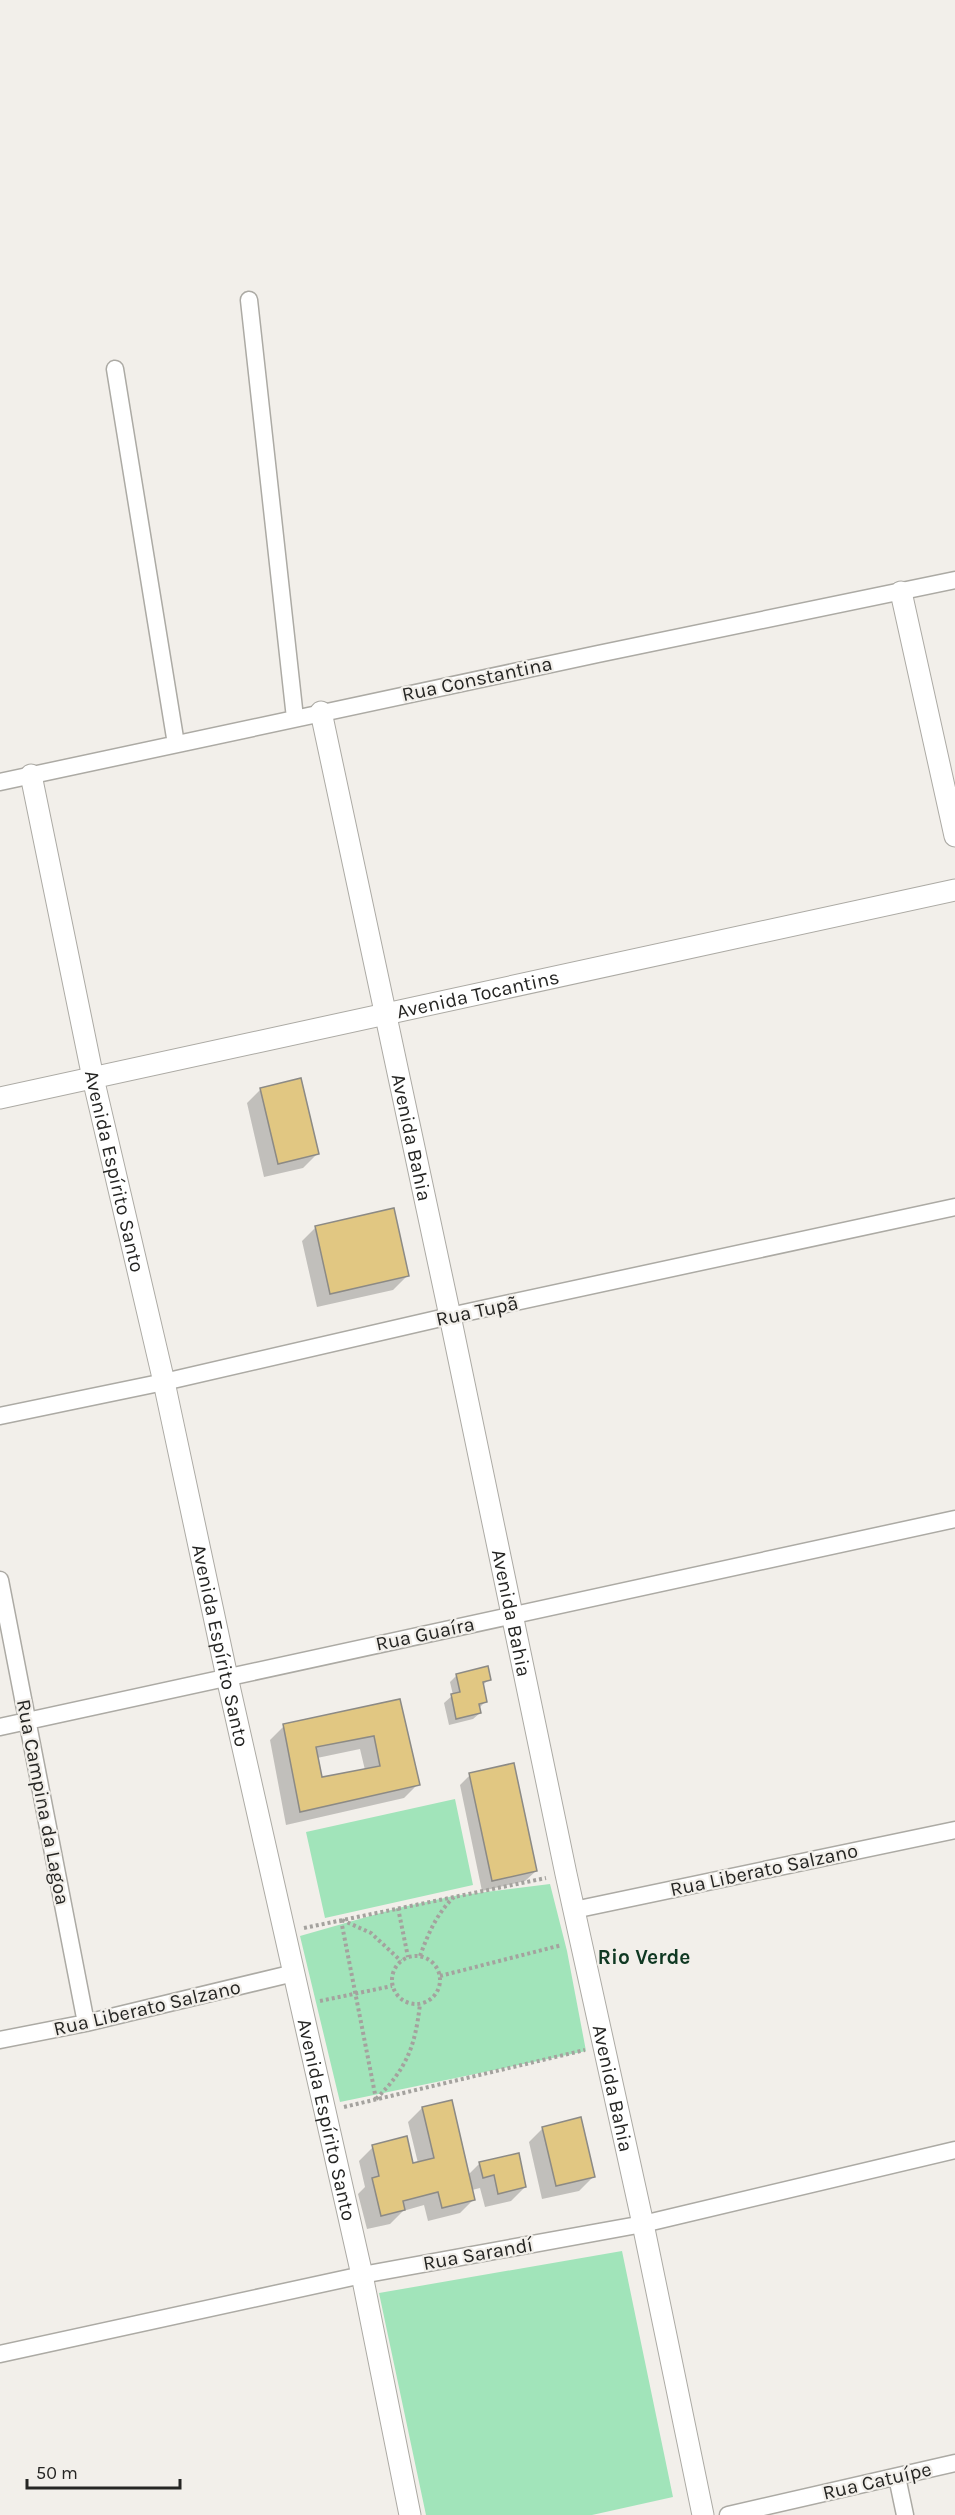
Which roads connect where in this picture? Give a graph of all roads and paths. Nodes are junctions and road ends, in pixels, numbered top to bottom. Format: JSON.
{"nodes":[{"id":1,"x":249,"y":300,"type":"dead end"},
{"id":2,"x":115,"y":369,"type":"dead end"},
{"id":3,"x":955,"y":580,"type":"edge"},
{"id":4,"x":900,"y":592,"type":"junction"},
{"id":5,"x":321,"y":712,"type":"junction"},
{"id":6,"x":295,"y":718,"type":"junction"},
{"id":7,"x":176,"y":744,"type":"junction"},
{"id":8,"x":31,"y":775,"type":"junction"},
{"id":9,"x":0,"y":782,"type":"edge"},
{"id":10,"x":955,"y":836,"type":"edge"},
{"id":11,"x":955,"y":891,"type":"edge"},
{"id":12,"x":384,"y":1016,"type":"junction"},
{"id":13,"x":93,"y":1078,"type":"junction"},
{"id":14,"x":0,"y":1098,"type":"edge"},
{"id":15,"x":955,"y":1207,"type":"edge"},
{"id":16,"x":450,"y":1316,"type":"junction"},
{"id":17,"x":164,"y":1382,"type":"junction"},
{"id":18,"x":0,"y":1416,"type":"edge"},
{"id":19,"x":955,"y":1519,"type":"edge"},
{"id":20,"x":0,"y":1580,"type":"edge"},
{"id":21,"x":512,"y":1615,"type":"junction"},
{"id":22,"x":227,"y":1677,"type":"junction"},
{"id":23,"x":28,"y":1722,"type":"junction"},
{"id":24,"x":0,"y":1728,"type":"edge"},
{"id":25,"x":955,"y":1830,"type":"edge"},
{"id":26,"x":566,"y":1874,"type":"junction"},
{"id":27,"x":454,"y":1896,"type":"junction"},
{"id":28,"x":398,"y":1908,"type":"junction"},
{"id":29,"x":574,"y":1910,"type":"junction"},
{"id":30,"x":341,"y":1920,"type":"junction"},
{"id":31,"x":285,"y":1932,"type":"junction"},
{"id":32,"x":581,"y":1943,"type":"junction"},
{"id":33,"x":420,"y":1956,"type":"junction"},
{"id":34,"x":408,"y":1957,"type":"junction"},
{"id":35,"x":401,"y":1961,"type":"junction"},
{"id":36,"x":294,"y":1973,"type":"junction"},
{"id":37,"x":440,"y":1976,"type":"junction"},
{"id":38,"x":392,"y":1986,"type":"junction"},
{"id":39,"x":355,"y":1994,"type":"junction"},
{"id":40,"x":420,"y":2004,"type":"junction"},
{"id":41,"x":302,"y":2005,"type":"junction"},
{"id":42,"x":86,"y":2023,"type":"junction"},
{"id":43,"x":0,"y":2040,"type":"edge"},
{"id":44,"x":605,"y":2045,"type":"junction"},
{"id":45,"x":376,"y":2099,"type":"junction"},
{"id":46,"x":326,"y":2111,"type":"junction"},
{"id":47,"x":955,"y":2150,"type":"edge"},
{"id":48,"x":643,"y":2224,"type":"junction"},
{"id":49,"x":362,"y":2275,"type":"junction"},
{"id":50,"x":0,"y":2354,"type":"edge"},
{"id":51,"x":955,"y":2463,"type":"edge"},
{"id":52,"x":897,"y":2477,"type":"junction"},
{"id":53,"x":410,"y":2515,"type":"edge"},
{"id":54,"x":703,"y":2515,"type":"edge"},
{"id":55,"x":728,"y":2515,"type":"edge"},
{"id":56,"x":905,"y":2515,"type":"edge"}],
"edges":[{"from":1,"to":6,"type":"street"},
{"from":2,"to":7,"type":"street"},
{"from":3,"to":4,"type":"street","name":"Rua Constantina"},
{"from":4,"to":5,"type":"street","name":"Rua Constantina"},
{"from":4,"to":10,"type":"street"},
{"from":5,"to":6,"type":"street","name":"Rua Constantina"},
{"from":5,"to":12,"type":"street","name":"Avenida Bahia"},
{"from":6,"to":7,"type":"street","name":"Rua Constantina"},
{"from":7,"to":8,"type":"street","name":"Rua Constantina"},
{"from":8,"to":9,"type":"street","name":"Rua Constantina"},
{"from":8,"to":13,"type":"street","name":"Avenida Espírito Santo"},
{"from":11,"to":12,"type":"street","name":"Avenida Tocantins"},
{"from":12,"to":13,"type":"street","name":"Avenida Tocantins"},
{"from":12,"to":16,"type":"street","name":"Avenida Bahia"},
{"from":13,"to":14,"type":"street","name":"Avenida Tocantins"},
{"from":13,"to":17,"type":"street","name":"Avenida Espírito Santo"},
{"from":15,"to":16,"type":"street","name":"Rua Tupã"},
{"from":16,"to":17,"type":"street","name":"Rua Tupã"},
{"from":16,"to":21,"type":"street","name":"Avenida Bahia"},
{"from":17,"to":18,"type":"street","name":"Rua Tupã"},
{"from":17,"to":22,"type":"street","name":"Avenida Espírito Santo"},
{"from":19,"to":21,"type":"street","name":"Rua Guaíra"},
{"from":20,"to":23,"type":"street","name":"Rua Campina da Lagoa"},
{"from":21,"to":22,"type":"street","name":"Rua Guaíra"},
{"from":21,"to":26,"type":"street","name":"Avenida Bahia"},
{"from":22,"to":23,"type":"street","name":"Rua Guaíra"},
{"from":22,"to":31,"type":"street","name":"Avenida Espírito Santo"},
{"from":23,"to":24,"type":"street","name":"Rua Guaíra"},
{"from":23,"to":42,"type":"street","name":"Rua Campina da Lagoa"},
{"from":25,"to":29,"type":"street","name":"Rua Liberato Salzano"},
{"from":26,"to":27,"type":"path"},
{"from":26,"to":29,"type":"street","name":"Avenida Bahia"},
{"from":27,"to":28,"type":"path"},
{"from":27,"to":33,"type":"path"},
{"from":28,"to":30,"type":"path"},
{"from":28,"to":34,"type":"path"},
{"from":29,"to":32,"type":"street","name":"Avenida Bahia"},
{"from":30,"to":31,"type":"path"},
{"from":30,"to":35,"type":"path"},
{"from":30,"to":39,"type":"path"},
{"from":31,"to":36,"type":"street","name":"Avenida Espírito Santo"},
{"from":32,"to":37,"type":"path"},
{"from":32,"to":44,"type":"street","name":"Avenida Bahia"},
{"from":33,"to":34,"type":"path"},
{"from":33,"to":37,"type":"path"},
{"from":34,"to":35,"type":"path"},
{"from":35,"to":38,"type":"path"},
{"from":36,"to":41,"type":"street","name":"Avenida Espírito Santo"},
{"from":36,"to":42,"type":"street","name":"Rua Liberato Salzano"},
{"from":37,"to":40,"type":"path"},
{"from":38,"to":39,"type":"path"},
{"from":38,"to":40,"type":"path"},
{"from":39,"to":41,"type":"path"},
{"from":39,"to":45,"type":"path"},
{"from":40,"to":45,"type":"path"},
{"from":41,"to":46,"type":"street","name":"Avenida Espírito Santo"},
{"from":42,"to":43,"type":"street","name":"Rua Liberato Salzano"},
{"from":44,"to":45,"type":"path"},
{"from":44,"to":48,"type":"street","name":"Avenida Bahia"},
{"from":45,"to":46,"type":"path"},
{"from":46,"to":49,"type":"street","name":"Avenida Espírito Santo"},
{"from":47,"to":48,"type":"street","name":"Rua Sarandí"},
{"from":48,"to":49,"type":"street","name":"Rua Sarandí"},
{"from":48,"to":54,"type":"street","name":"Avenida Bahia"},
{"from":49,"to":50,"type":"street","name":"Rua Sarandí"},
{"from":49,"to":53,"type":"street","name":"Avenida Espírito Santo"},
{"from":51,"to":52,"type":"street","name":"Rua Catuípe"},
{"from":52,"to":55,"type":"street","name":"Rua Catuípe"},
{"from":52,"to":56,"type":"street"}]}
